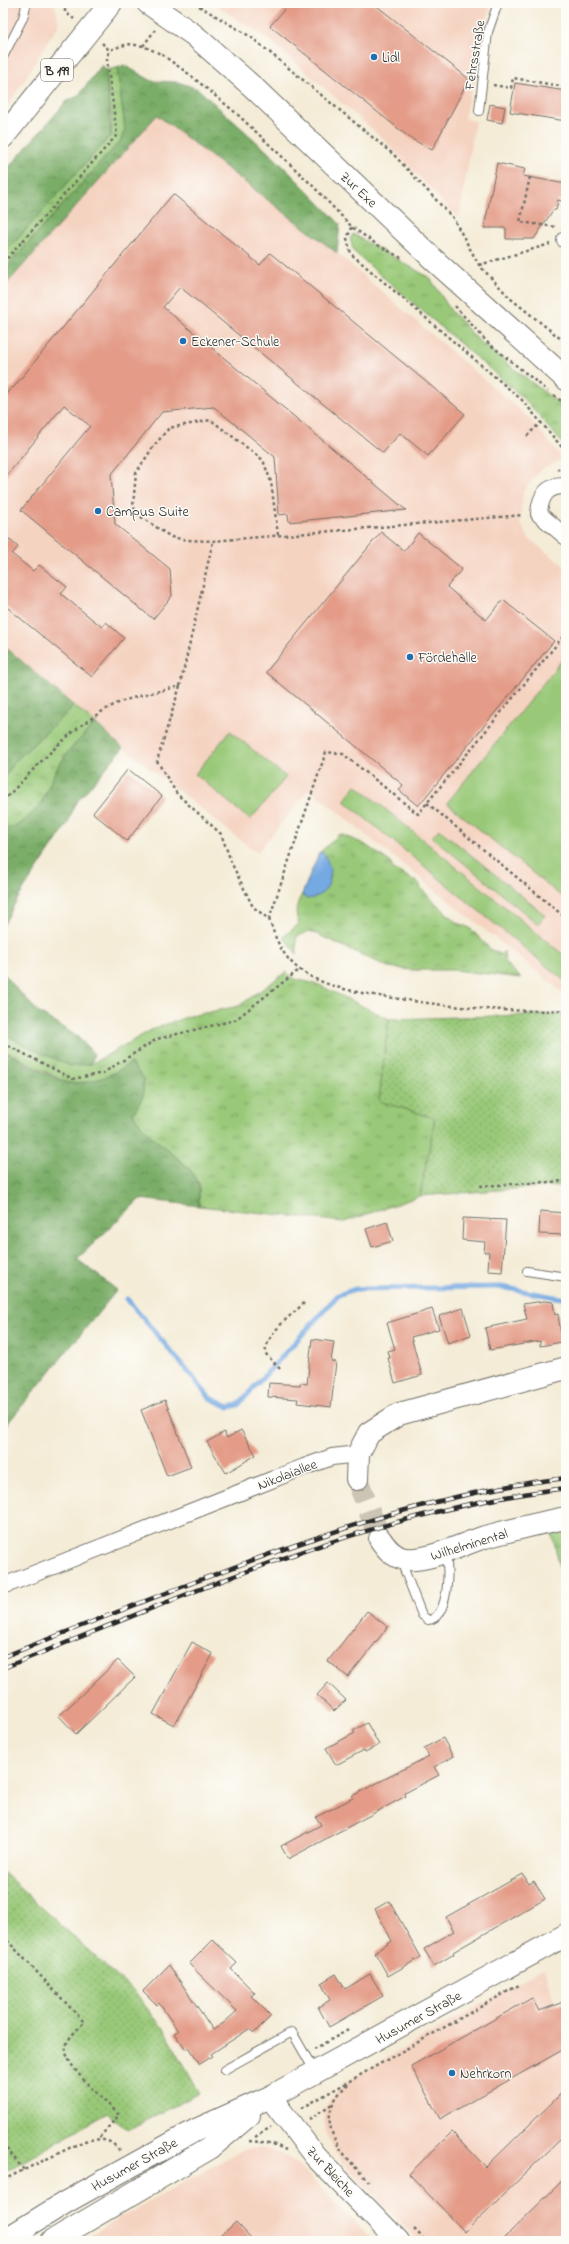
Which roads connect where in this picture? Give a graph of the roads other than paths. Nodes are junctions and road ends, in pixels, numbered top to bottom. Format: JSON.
{"nodes":[{"id":1,"x":24,"y":3,"type":"edge"},
{"id":2,"x":111,"y":3,"type":"edge"},
{"id":3,"x":148,"y":3,"type":"edge"},
{"id":4,"x":498,"y":3,"type":"edge"},
{"id":5,"x":3,"y":57,"type":"edge"},
{"id":6,"x":479,"y":111,"type":"dead end"},
{"id":7,"x":3,"y":137,"type":"edge"},
{"id":8,"x":566,"y":379,"type":"edge"},
{"id":9,"x":566,"y":486,"type":"edge"},
{"id":10,"x":566,"y":537,"type":"edge"},
{"id":11,"x":527,"y":1271,"type":"dead end"},
{"id":12,"x":566,"y":1277,"type":"edge"},
{"id":13,"x":566,"y":1368,"type":"edge"},
{"id":14,"x":358,"y":1454,"type":"junction"},
{"id":15,"x":356,"y":1479,"type":"tunnel mouth"},
{"id":16,"x":566,"y":1518,"type":"edge"},
{"id":17,"x":380,"y":1539,"type":"tunnel mouth"},
{"id":18,"x":445,"y":1551,"type":"junction"},
{"id":19,"x":404,"y":1559,"type":"junction"},
{"id":20,"x":3,"y":1586,"type":"edge"},
{"id":21,"x":566,"y":1936,"type":"edge"},
{"id":22,"x":224,"y":2070,"type":"dead end"},
{"id":23,"x":316,"y":2072,"type":"junction"},
{"id":24,"x":270,"y":2097,"type":"junction"},
{"id":25,"x":404,"y":2232,"type":"edge"},
{"id":26,"x":3,"y":2241,"type":"edge"},
{"id":27,"x":52,"y":2241,"type":"edge"}],
"edges":[{"from":1,"to":5,"type":"lane"},
{"from":2,"to":7,"type":"main road","number":"B 199"},
{"from":3,"to":8,"type":"main road","name":"Zur Exe"},
{"from":4,"to":6,"type":"lane","name":"Fehrsstraße"},
{"from":9,"to":10,"type":"street"},
{"from":11,"to":12,"type":"lane"},
{"from":13,"to":14,"type":"main road"},
{"from":14,"to":15,"type":"main road"},
{"from":14,"to":20,"type":"street","name":"Nikolaiallee"},
{"from":16,"to":18,"type":"main road","name":"Wilhelminental"},
{"from":17,"to":19,"type":"main road"},
{"from":18,"to":19,"type":"main road","name":"Wilhelminental"},
{"from":18,"to":19,"type":"lane"},
{"from":21,"to":23,"type":"main road","name":"Husumer Straße"},
{"from":22,"to":23,"type":"lane"},
{"from":23,"to":24,"type":"main road","name":"Husumer Straße"},
{"from":24,"to":25,"type":"main road","name":"Zur Bleiche"},
{"from":24,"to":26,"type":"main road","name":"Husumer Straße"},
{"from":24,"to":27,"type":"main road","name":"Husumer Straße"}]}
